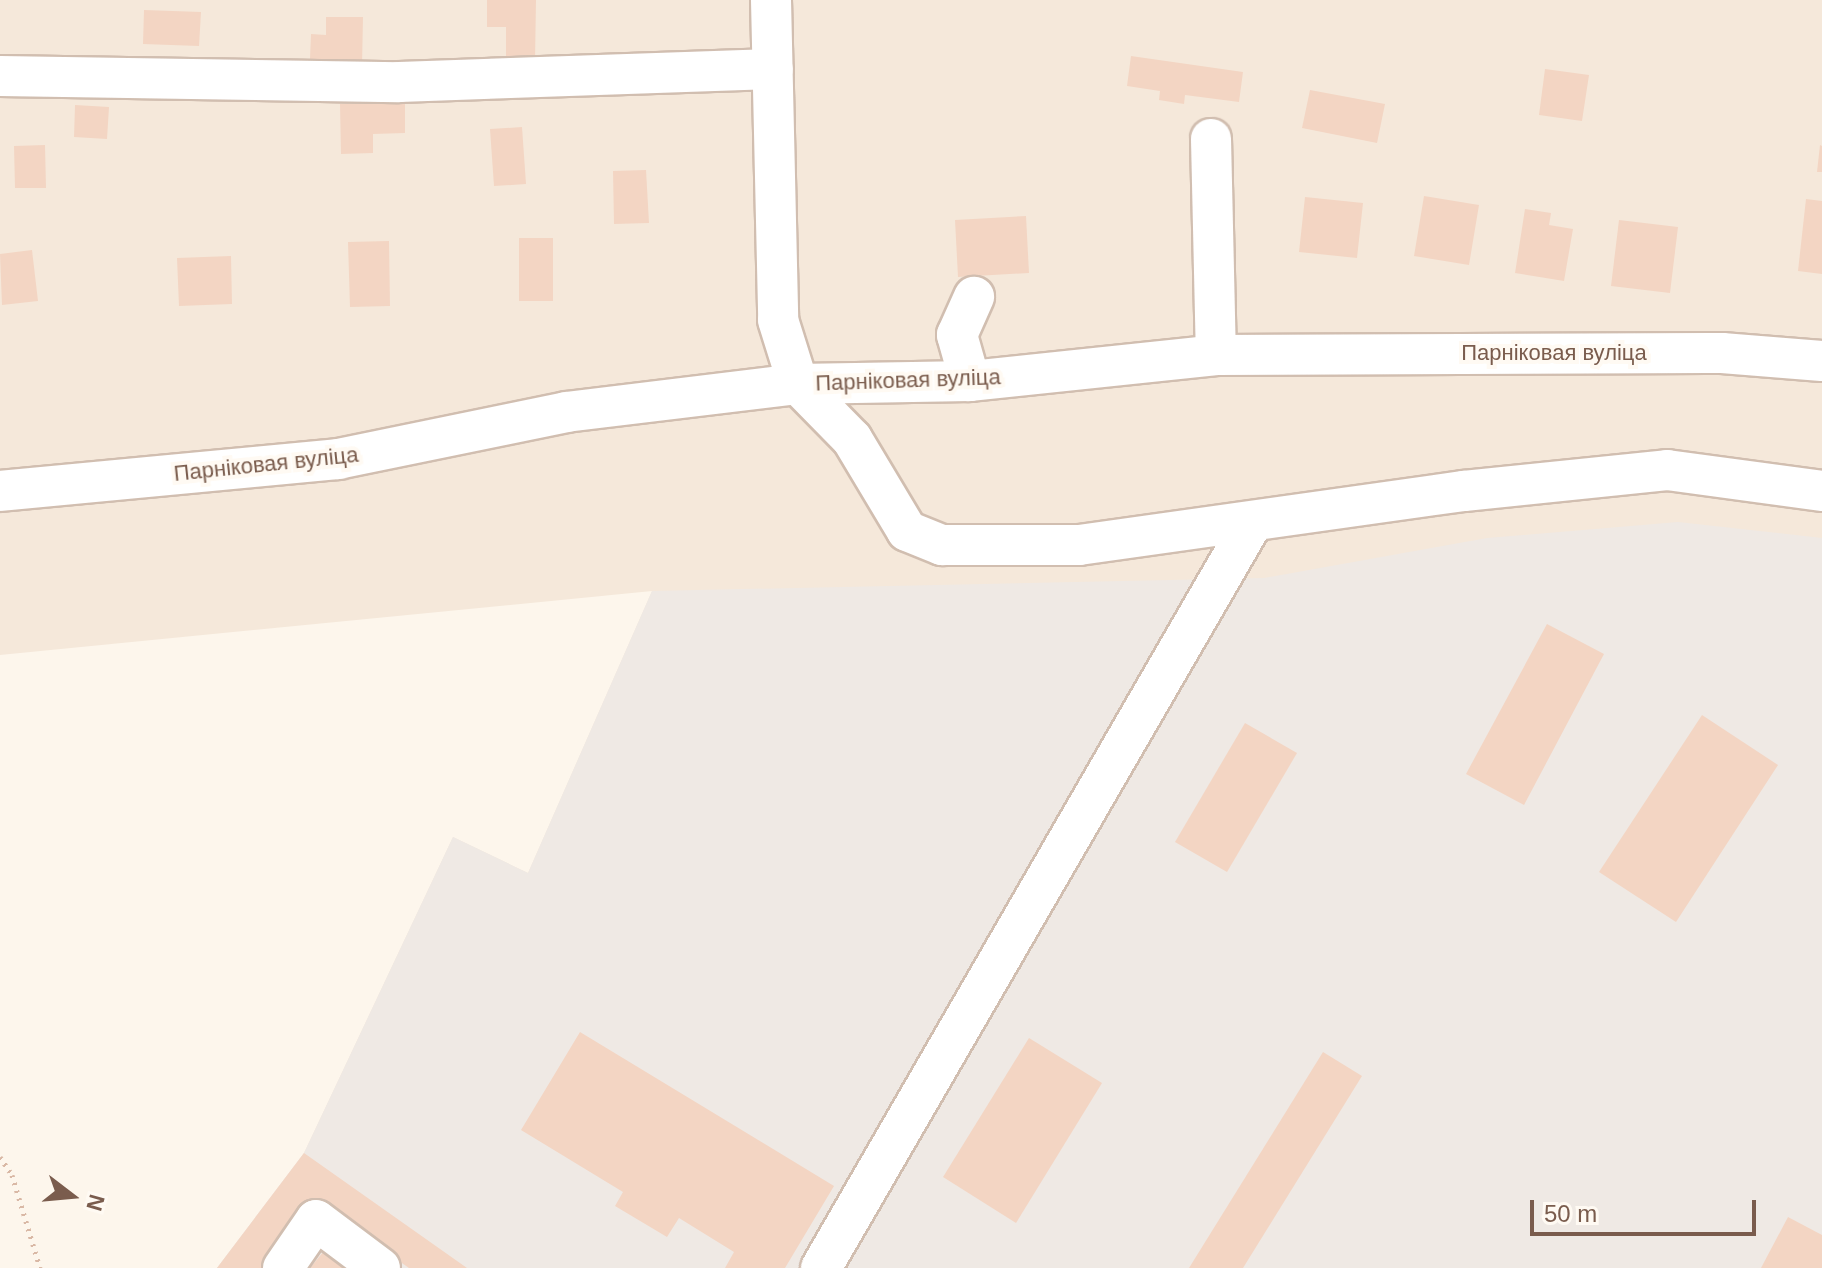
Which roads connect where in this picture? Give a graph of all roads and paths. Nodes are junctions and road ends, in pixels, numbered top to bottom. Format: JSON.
{"nodes":[{"id":1,"x":771,"y":0,"type":"edge"},
{"id":2,"x":773,"y":69,"type":"junction"},
{"id":3,"x":0,"y":76,"type":"edge"},
{"id":4,"x":1211,"y":139,"type":"dead end"},
{"id":5,"x":974,"y":297,"type":"dead end"},
{"id":6,"x":1216,"y":355,"type":"junction"},
{"id":7,"x":1822,"y":361,"type":"edge"},
{"id":8,"x":970,"y":381,"type":"junction"},
{"id":9,"x":798,"y":384,"type":"junction"},
{"id":10,"x":0,"y":491,"type":"edge"},
{"id":11,"x":1822,"y":491,"type":"edge"},
{"id":12,"x":1252,"y":523,"type":"junction"},
{"id":13,"x":0,"y":1157,"type":"edge"},
{"id":14,"x":40,"y":1268,"type":"edge"},
{"id":15,"x":283,"y":1268,"type":"edge"},
{"id":16,"x":380,"y":1268,"type":"edge"},
{"id":17,"x":821,"y":1268,"type":"edge"}],
"edges":[{"from":1,"to":2,"type":"street"},
{"from":2,"to":3,"type":"street"},
{"from":2,"to":9,"type":"street"},
{"from":4,"to":6,"type":"street"},
{"from":5,"to":8,"type":"street"},
{"from":6,"to":7,"type":"street","name":"Парніковая вуліца"},
{"from":6,"to":8,"type":"street","name":"Парніковая вуліца"},
{"from":8,"to":9,"type":"street","name":"Парніковая вуліца"},
{"from":9,"to":10,"type":"street","name":"Парніковая вуліца"},
{"from":9,"to":12,"type":"street"},
{"from":11,"to":12,"type":"street"},
{"from":12,"to":17,"type":"street"},
{"from":13,"to":14,"type":"path"},
{"from":15,"to":16,"type":"street"}]}
